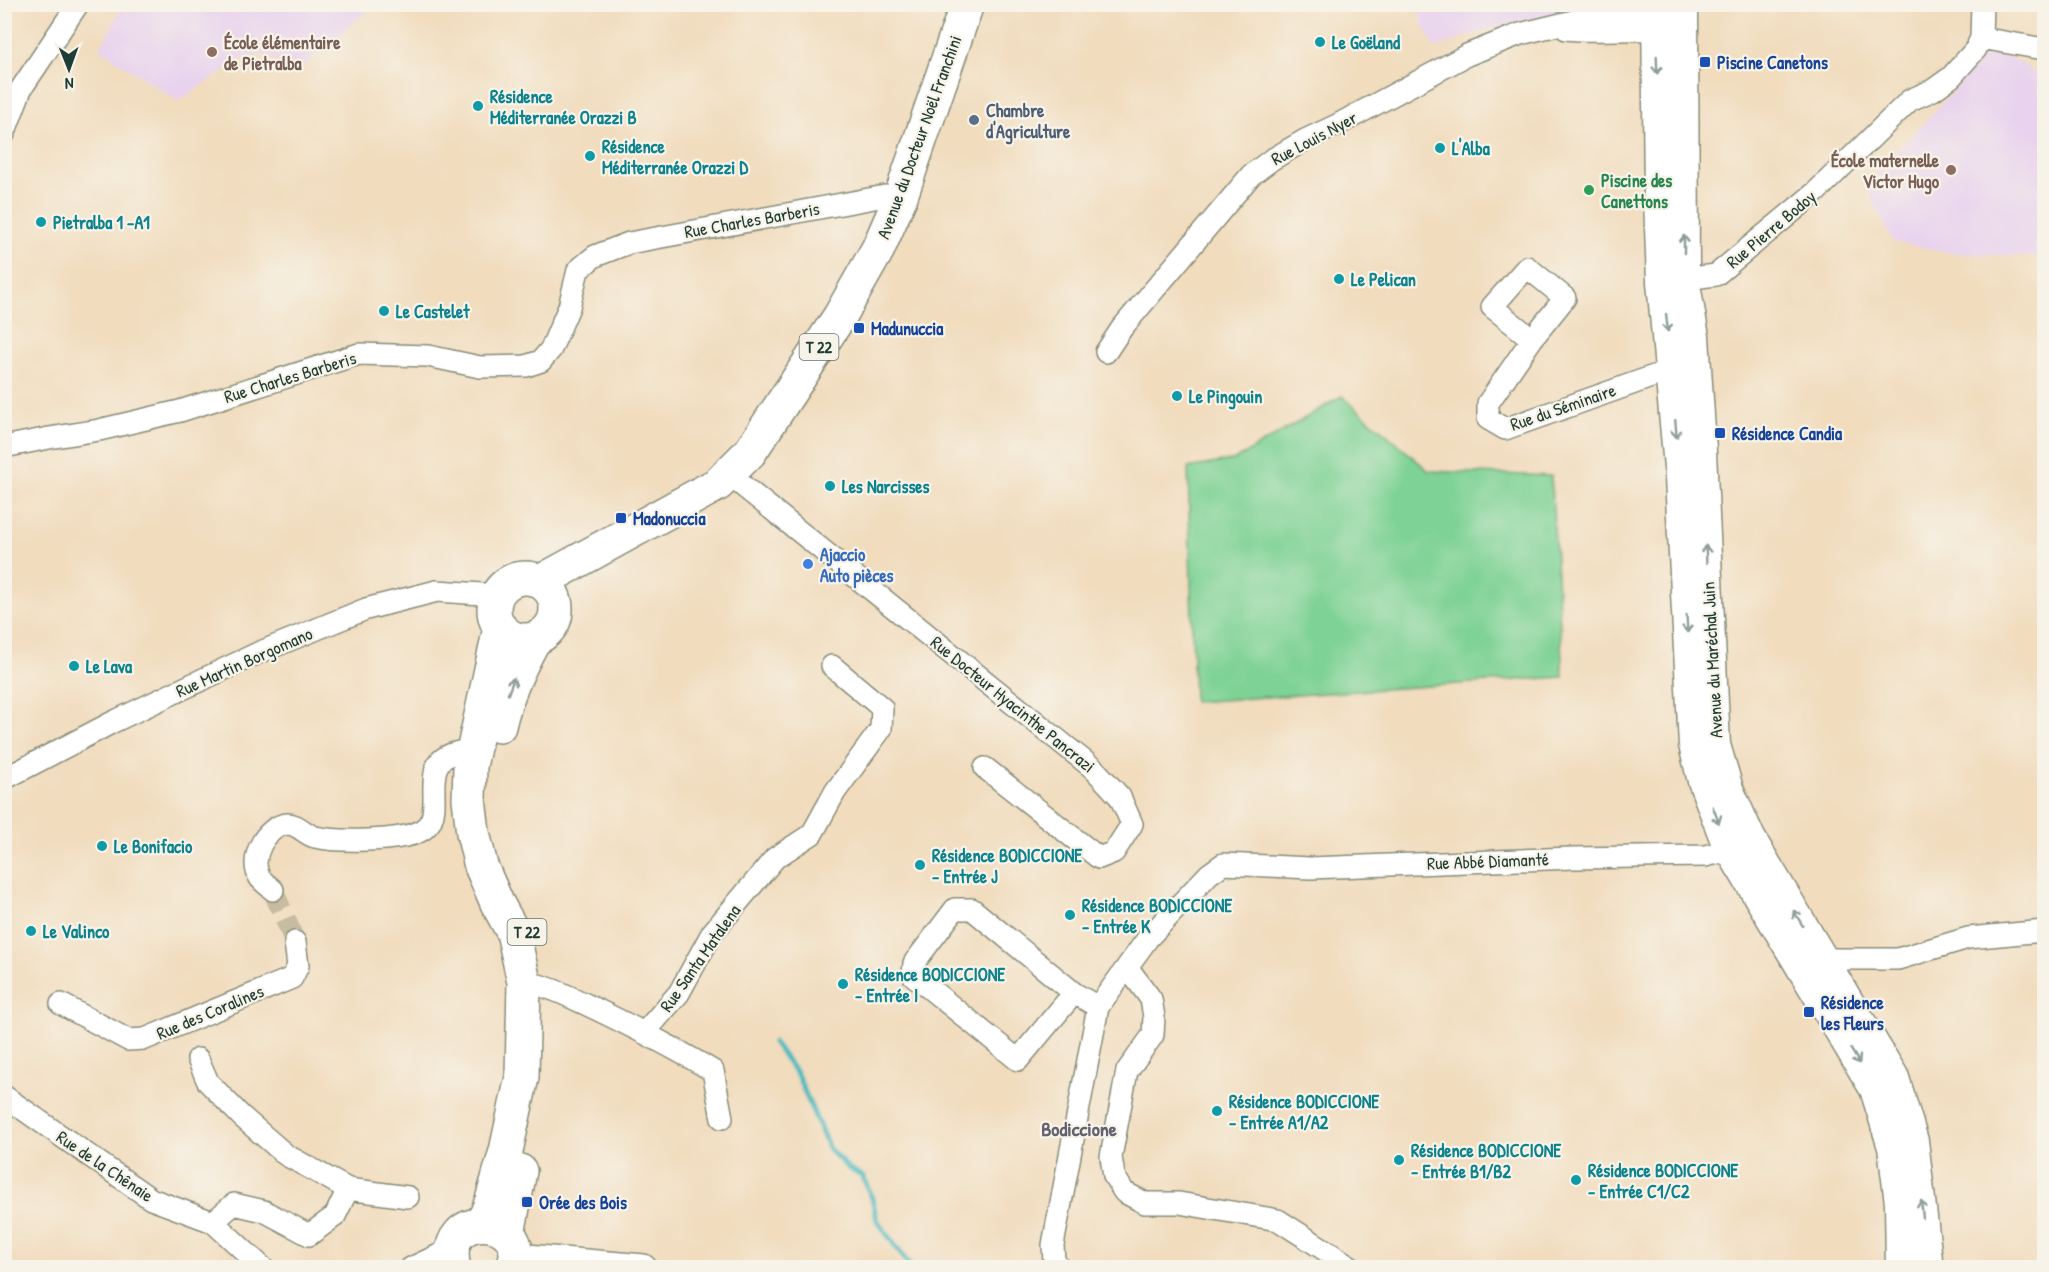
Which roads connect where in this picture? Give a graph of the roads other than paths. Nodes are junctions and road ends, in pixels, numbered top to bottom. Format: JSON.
{"nodes":[{"id":1,"x":78,"y":4,"type":"edge"},
{"id":2,"x":966,"y":4,"type":"edge"},
{"id":3,"x":1982,"y":4,"type":"edge"},
{"id":4,"x":1670,"y":14,"type":"edge"},
{"id":5,"x":1982,"y":38,"type":"junction"},
{"id":6,"x":2044,"y":49,"type":"edge"},
{"id":7,"x":4,"y":134,"type":"edge"},
{"id":8,"x":901,"y":196,"type":"junction"},
{"id":9,"x":1684,"y":279,"type":"junction"},
{"id":10,"x":1532,"y":339,"type":"dead end"},
{"id":11,"x":1106,"y":352,"type":"dead end"},
{"id":12,"x":1683,"y":368,"type":"junction"},
{"id":13,"x":4,"y":447,"type":"edge"},
{"id":14,"x":729,"y":474,"type":"junction"},
{"id":15,"x":540,"y":582,"type":"junction"},
{"id":16,"x":497,"y":595,"type":"junction"},
{"id":17,"x":500,"y":628,"type":"junction"},
{"id":18,"x":534,"y":640,"type":"junction"},
{"id":19,"x":832,"y":666,"type":"dead end"},
{"id":20,"x":474,"y":749,"type":"junction"},
{"id":21,"x":985,"y":768,"type":"dead end"},
{"id":22,"x":4,"y":779,"type":"edge"},
{"id":23,"x":1740,"y":844,"type":"junction"},
{"id":24,"x":273,"y":890,"type":"tunnel mouth"},
{"id":25,"x":2044,"y":931,"type":"edge"},
{"id":26,"x":295,"y":942,"type":"tunnel mouth"},
{"id":27,"x":1811,"y":963,"type":"junction"},
{"id":28,"x":1127,"y":967,"type":"junction"},
{"id":29,"x":532,"y":983,"type":"junction"},
{"id":30,"x":1074,"y":993,"type":"junction"},
{"id":31,"x":61,"y":1004,"type":"dead end"},
{"id":32,"x":1098,"y":1007,"type":"junction"},
{"id":33,"x":645,"y":1032,"type":"junction"},
{"id":34,"x":198,"y":1059,"type":"dead end"},
{"id":35,"x":4,"y":1096,"type":"edge"},
{"id":36,"x":722,"y":1118,"type":"dead end"},
{"id":37,"x":348,"y":1189,"type":"junction"},
{"id":38,"x":408,"y":1197,"type":"dead end"},
{"id":39,"x":213,"y":1222,"type":"junction"},
{"id":40,"x":504,"y":1245,"type":"edge"},
{"id":41,"x":453,"y":1258,"type":"edge"},
{"id":42,"x":263,"y":1268,"type":"edge"},
{"id":43,"x":411,"y":1268,"type":"edge"},
{"id":44,"x":647,"y":1268,"type":"edge"},
{"id":45,"x":1060,"y":1268,"type":"edge"},
{"id":46,"x":1353,"y":1268,"type":"edge"},
{"id":47,"x":1900,"y":1268,"type":"edge"},
{"id":48,"x":1928,"y":1268,"type":"edge"}],
"edges":[{"from":1,"to":7,"type":"street"},
{"from":2,"to":8,"type":"main road","name":"Avenue du Docteur Noël Franchini","number":"T 22"},
{"from":3,"to":5,"type":"street"},
{"from":9,"to":4,"type":"main road","name":"Avenue du Maréchal Juin","one_way":true},
{"from":4,"to":11,"type":"street","name":"Rue Louis Nyer"},
{"from":4,"to":12,"type":"main road","name":"Avenue du Maréchal Juin","one_way":true},
{"from":5,"to":6,"type":"street"},
{"from":5,"to":9,"type":"street","name":"Rue Pierre Bodoy"},
{"from":8,"to":13,"type":"street","name":"Rue Charles Barberis"},
{"from":8,"to":14,"type":"main road","name":"Avenue du Docteur Noël Franchini","number":"T 22"},
{"from":9,"to":12,"type":"main road","name":"Avenue du Maréchal Juin"},
{"from":10,"to":12,"type":"street","name":"Rue du Séminaire"},
{"from":12,"to":23,"type":"main road","name":"Avenue du Maréchal Juin"},
{"from":14,"to":15,"type":"main road","name":"Avenue du Docteur Noël Franchini","number":"T 22"},
{"from":14,"to":21,"type":"street","name":"Rue Docteur Hyacinthe Pancrazi"},
{"from":15,"to":16,"type":"main road"},
{"from":15,"to":18,"type":"main road"},
{"from":16,"to":17,"type":"main road"},
{"from":16,"to":22,"type":"street","name":"Rue Martin Borgomano"},
{"from":17,"to":18,"type":"main road"},
{"from":17,"to":20,"type":"main road","number":"T 22"},
{"from":29,"to":18,"type":"main road","number":"T 22","one_way":true},
{"from":19,"to":33,"type":"street","name":"Rue Santa Matalena"},
{"from":20,"to":24,"type":"street"},
{"from":20,"to":29,"type":"main road","number":"T 22"},
{"from":23,"to":27,"type":"main road","name":"Avenue du Maréchal Juin"},
{"from":23,"to":28,"type":"street","name":"Rue Abbé Diamanté"},
{"from":25,"to":27,"type":"street"},
{"from":26,"to":31,"type":"street","name":"Rue des Coralines"},
{"from":27,"to":47,"type":"main road","name":"Avenue du Maréchal Juin","one_way":true},
{"from":48,"to":27,"type":"main road","name":"Avenue du Maréchal Juin","one_way":true},
{"from":28,"to":32,"type":"street"},
{"from":28,"to":46,"type":"street"},
{"from":29,"to":33,"type":"street"},
{"from":29,"to":40,"type":"main road","number":"T 22"},
{"from":30,"to":30,"type":"street"},
{"from":30,"to":32,"type":"street"},
{"from":32,"to":45,"type":"street"},
{"from":33,"to":36,"type":"street"},
{"from":34,"to":37,"type":"street"},
{"from":35,"to":39,"type":"street","name":"Rue de la Chênaie"},
{"from":37,"to":38,"type":"street"},
{"from":37,"to":39,"type":"street"},
{"from":39,"to":42,"type":"street","name":"Rue de la Chênaie"},
{"from":40,"to":41,"type":"main road"},
{"from":40,"to":44,"type":"street"},
{"from":41,"to":43,"type":"street"}]}
